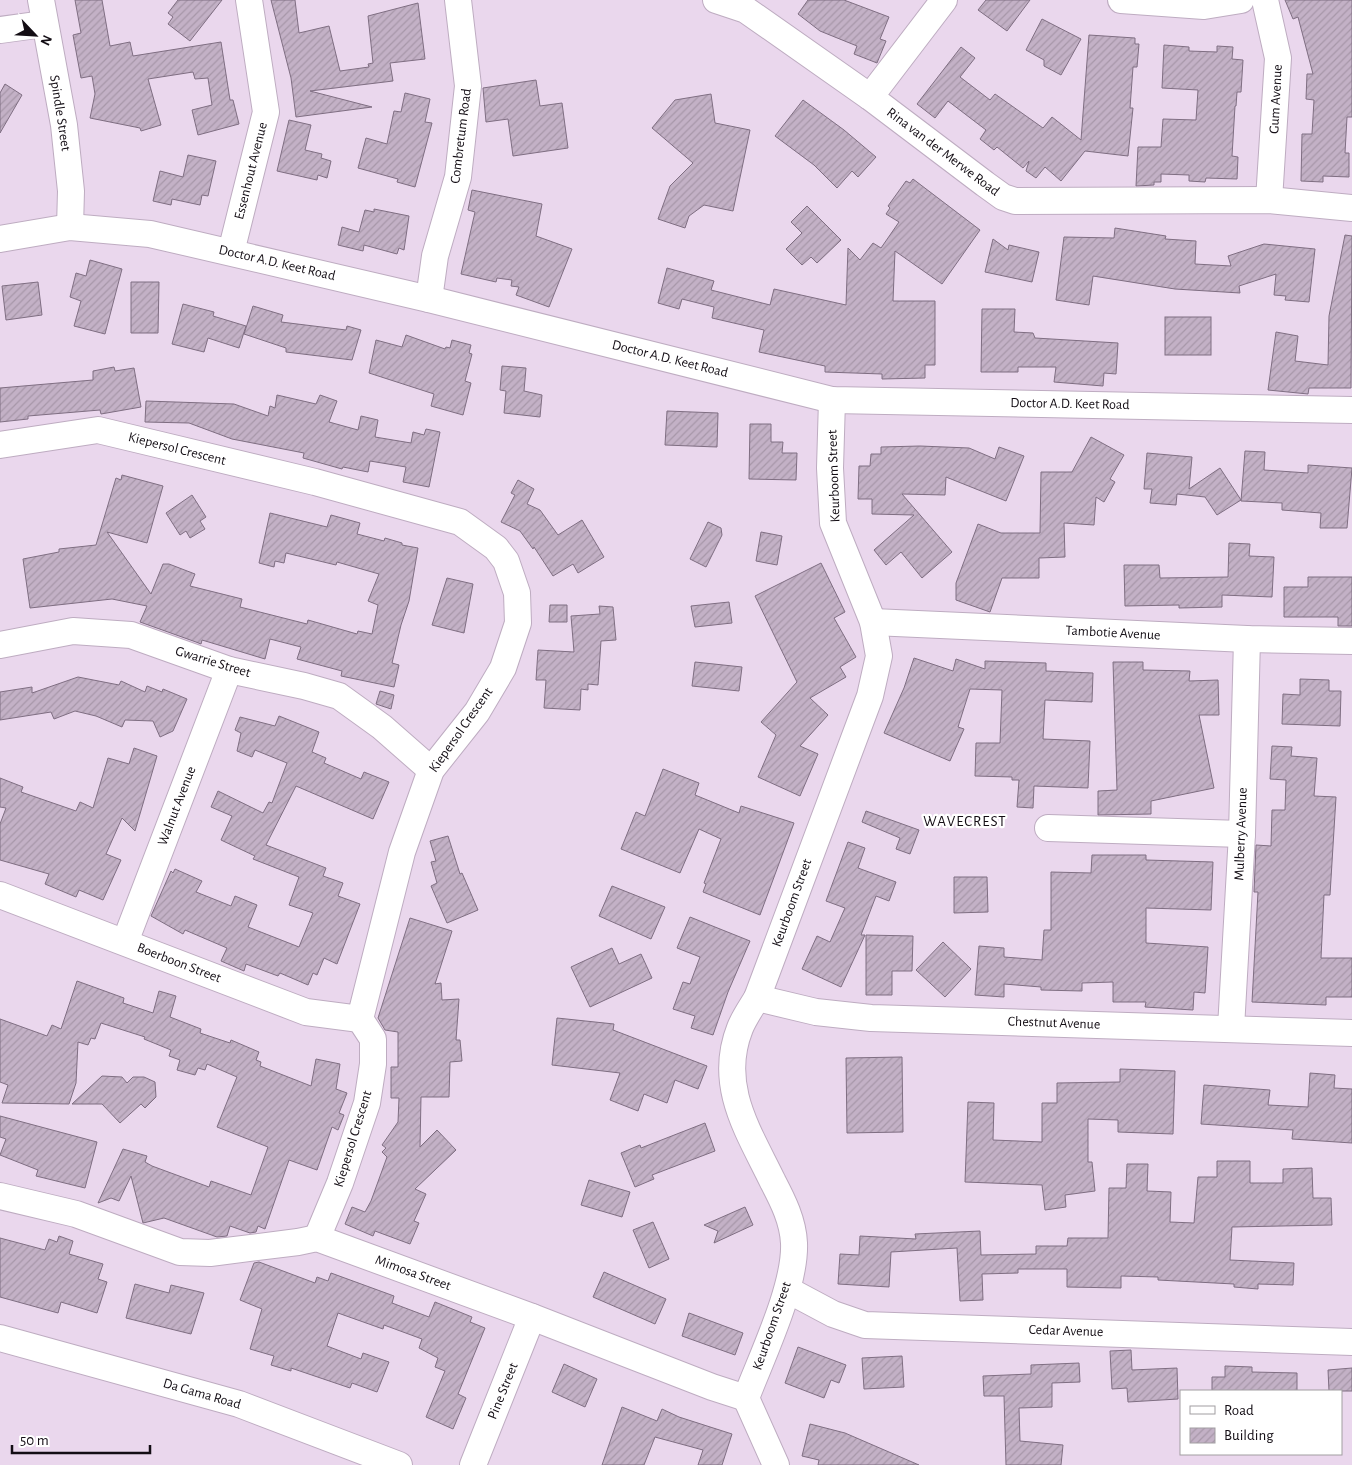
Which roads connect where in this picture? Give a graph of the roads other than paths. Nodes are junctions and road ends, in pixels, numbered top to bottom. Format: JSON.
{"nodes":[{"id":1,"x":249,"y":0,"type":"edge"},
{"id":2,"x":458,"y":0,"type":"edge"},
{"id":3,"x":716,"y":0,"type":"edge"},
{"id":4,"x":944,"y":0,"type":"edge"},
{"id":5,"x":1121,"y":0,"type":"edge"},
{"id":6,"x":1241,"y":0,"type":"edge"},
{"id":7,"x":1265,"y":0,"type":"edge"},
{"id":8,"x":748,"y":5,"type":"edge"},
{"id":9,"x":43,"y":12,"type":"edge"},
{"id":10,"x":0,"y":30,"type":"edge"},
{"id":11,"x":870,"y":97,"type":"junction"},
{"id":12,"x":1270,"y":200,"type":"junction"},
{"id":13,"x":1352,"y":208,"type":"edge"},
{"id":14,"x":70,"y":227,"type":"junction"},
{"id":15,"x":0,"y":238,"type":"edge"},
{"id":16,"x":230,"y":252,"type":"junction"},
{"id":17,"x":429,"y":298,"type":"junction"},
{"id":18,"x":832,"y":400,"type":"junction"},
{"id":19,"x":1352,"y":410,"type":"edge"},
{"id":20,"x":0,"y":445,"type":"edge"},
{"id":21,"x":873,"y":622,"type":"junction"},
{"id":22,"x":1247,"y":639,"type":"junction"},
{"id":23,"x":1352,"y":641,"type":"edge"},
{"id":24,"x":0,"y":645,"type":"edge"},
{"id":25,"x":229,"y":670,"type":"junction"},
{"id":26,"x":431,"y":770,"type":"junction"},
{"id":27,"x":1048,"y":828,"type":"dead end"},
{"id":28,"x":1242,"y":834,"type":"junction"},
{"id":29,"x":0,"y":895,"type":"edge"},
{"id":30,"x":125,"y":942,"type":"junction"},
{"id":31,"x":757,"y":998,"type":"junction"},
{"id":32,"x":360,"y":1019,"type":"junction"},
{"id":33,"x":1232,"y":1028,"type":"junction"},
{"id":34,"x":1352,"y":1034,"type":"edge"},
{"id":35,"x":0,"y":1196,"type":"edge"},
{"id":36,"x":317,"y":1238,"type":"junction"},
{"id":37,"x":788,"y":1290,"type":"junction"},
{"id":38,"x":532,"y":1317,"type":"junction"},
{"id":39,"x":0,"y":1338,"type":"edge"},
{"id":40,"x":1352,"y":1342,"type":"edge"},
{"id":41,"x":746,"y":1398,"type":"junction"},
{"id":42,"x":399,"y":1465,"type":"edge"},
{"id":43,"x":473,"y":1465,"type":"edge"},
{"id":44,"x":776,"y":1465,"type":"edge"}],
"edges":[{"from":1,"to":16,"type":"street","name":"Essenhout Avenue"},
{"from":2,"to":17,"type":"street","name":"Combretum Road"},
{"from":3,"to":8,"type":"street","name":"Rina van der Merwe Road"},
{"from":4,"to":11,"type":"street"},
{"from":5,"to":6,"type":"street"},
{"from":7,"to":12,"type":"street","name":"Gum Avenue"},
{"from":8,"to":11,"type":"street","name":"Rina van der Merwe Road"},
{"from":9,"to":10,"type":"street"},
{"from":9,"to":14,"type":"street","name":"Spindle Street"},
{"from":11,"to":12,"type":"street","name":"Rina van der Merwe Road"},
{"from":12,"to":13,"type":"street","name":"Rina van der Merwe Road"},
{"from":14,"to":15,"type":"street","name":"Doctor A.D. Keet Road"},
{"from":14,"to":16,"type":"street","name":"Doctor A.D. Keet Road"},
{"from":16,"to":17,"type":"street","name":"Doctor A.D. Keet Road"},
{"from":17,"to":18,"type":"street","name":"Doctor A.D. Keet Road"},
{"from":18,"to":19,"type":"street","name":"Doctor A.D. Keet Road"},
{"from":18,"to":21,"type":"street","name":"Keurboom Street"},
{"from":20,"to":26,"type":"street","name":"Kiepersol Crescent"},
{"from":21,"to":22,"type":"street","name":"Tambotie Avenue"},
{"from":21,"to":31,"type":"street","name":"Keurboom Street"},
{"from":22,"to":23,"type":"street","name":"Tambotie Avenue"},
{"from":22,"to":28,"type":"street","name":"Mulberry Avenue"},
{"from":24,"to":25,"type":"street","name":"Gwarrie Street"},
{"from":25,"to":26,"type":"street","name":"Gwarrie Street"},
{"from":25,"to":30,"type":"street","name":"Walnut Avenue"},
{"from":26,"to":32,"type":"street","name":"Kiepersol Crescent"},
{"from":27,"to":28,"type":"street"},
{"from":28,"to":33,"type":"street","name":"Mulberry Avenue"},
{"from":29,"to":30,"type":"street","name":"Boerboon Street"},
{"from":30,"to":32,"type":"street","name":"Boerboon Street"},
{"from":31,"to":33,"type":"street","name":"Chestnut Avenue"},
{"from":31,"to":37,"type":"street","name":"Keurboom Street"},
{"from":32,"to":36,"type":"street","name":"Kiepersol Crescent"},
{"from":33,"to":34,"type":"street","name":"Chestnut Avenue"},
{"from":35,"to":36,"type":"street"},
{"from":36,"to":38,"type":"street","name":"Mimosa Street"},
{"from":37,"to":40,"type":"street","name":"Cedar Avenue"},
{"from":37,"to":41,"type":"street","name":"Keurboom Street"},
{"from":38,"to":41,"type":"street","name":"Mimosa Street"},
{"from":38,"to":43,"type":"street","name":"Pine Street"},
{"from":39,"to":42,"type":"street","name":"Da Gama Road"},
{"from":41,"to":44,"type":"street"}]}
